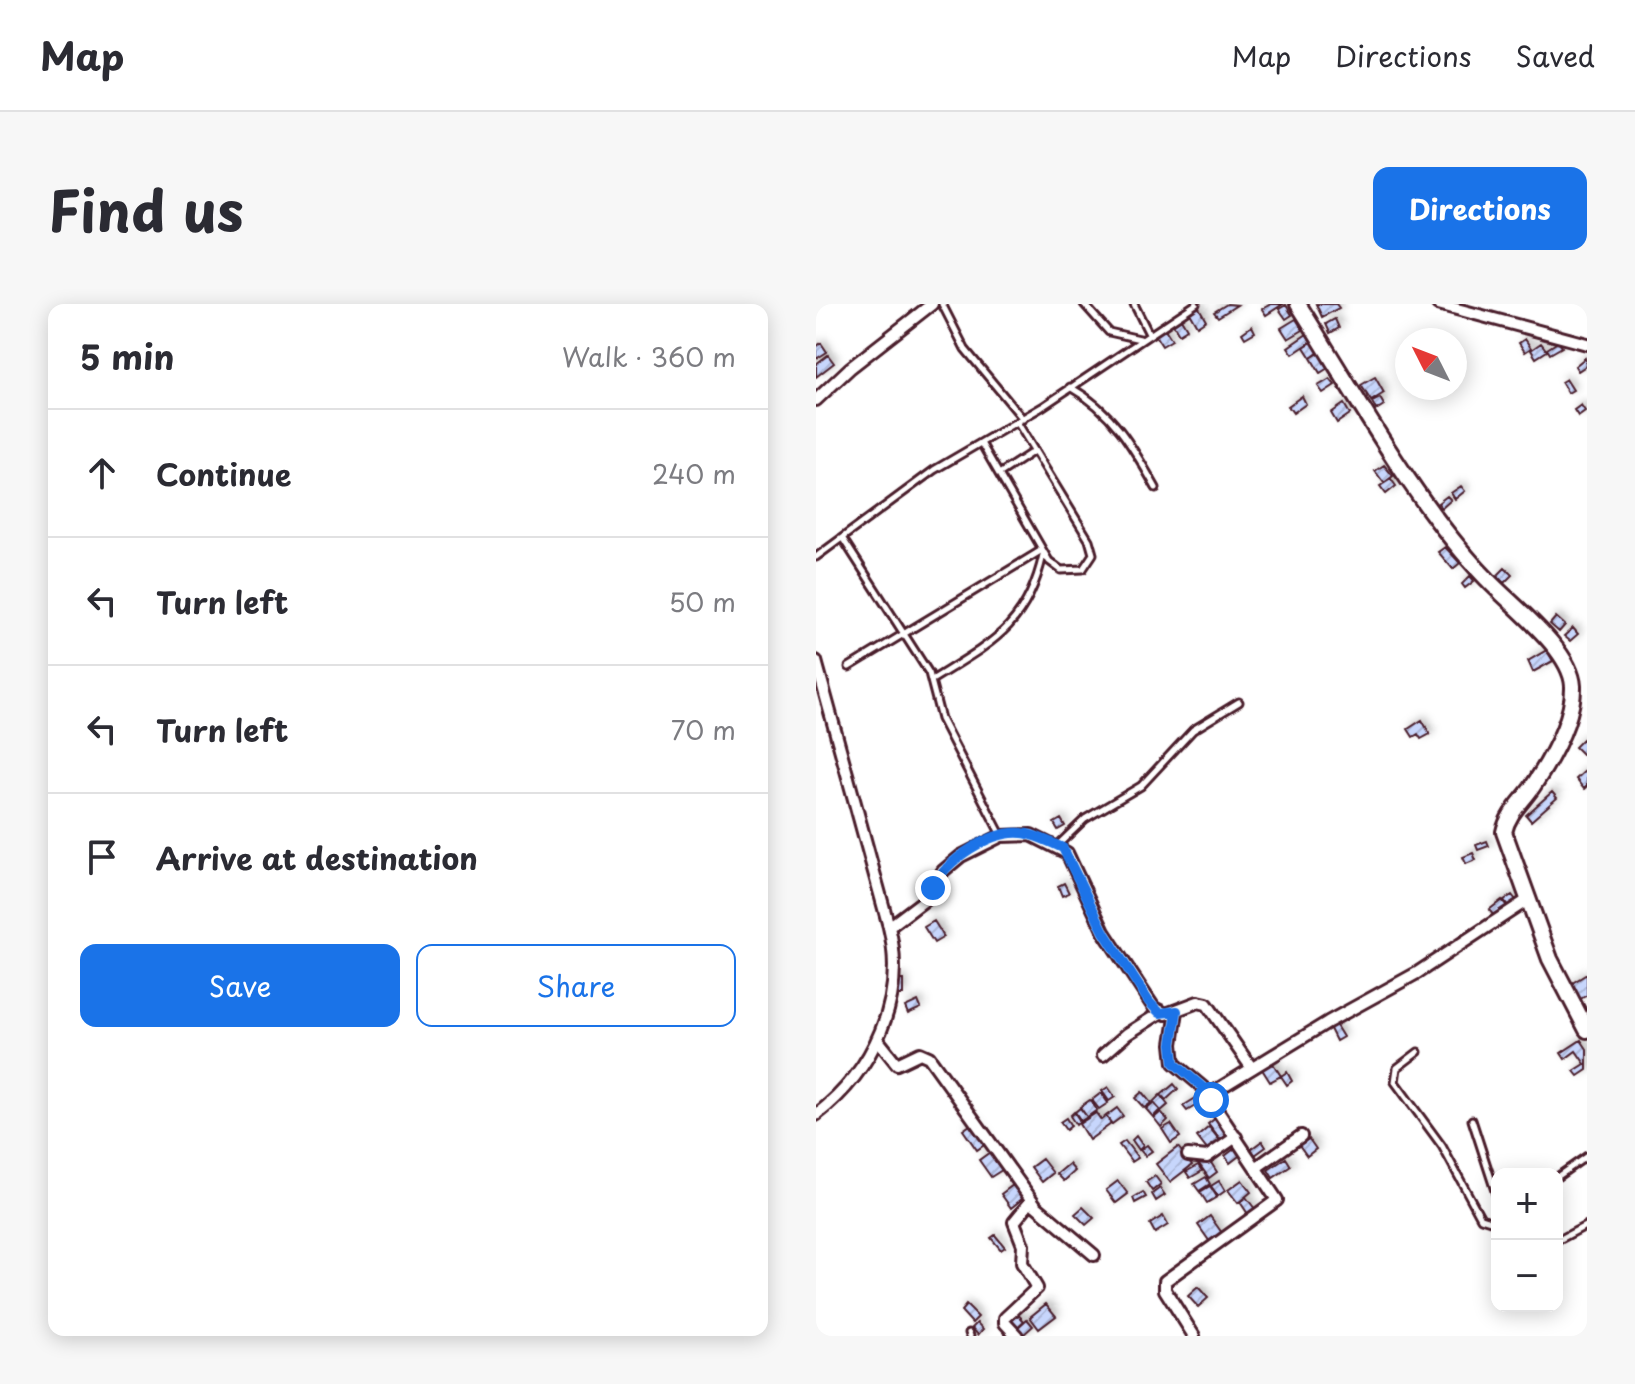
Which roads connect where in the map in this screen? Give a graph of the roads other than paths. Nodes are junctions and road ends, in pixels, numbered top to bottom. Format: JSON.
{"nodes":[{"id":1,"x":932,"y":304,"type":"edge"},
{"id":2,"x":942,"y":304,"type":"edge"},
{"id":3,"x":1084,"y":304,"type":"edge"},
{"id":4,"x":1134,"y":304,"type":"edge"},
{"id":5,"x":1196,"y":304,"type":"edge"},
{"id":6,"x":1298,"y":304,"type":"edge"},
{"id":7,"x":1438,"y":304,"type":"edge"},
{"id":8,"x":1149,"y":334,"type":"junction"},
{"id":9,"x":1141,"y":339,"type":"junction"},
{"id":10,"x":1587,"y":344,"type":"edge"},
{"id":11,"x":1070,"y":387,"type":"junction"},
{"id":12,"x":816,"y":400,"type":"edge"},
{"id":13,"x":1020,"y":420,"type":"junction"},
{"id":14,"x":981,"y":443,"type":"junction"},
{"id":15,"x":1034,"y":451,"type":"junction"},
{"id":16,"x":999,"y":474,"type":"junction"},
{"id":17,"x":1156,"y":488,"type":"dead end"},
{"id":18,"x":843,"y":539,"type":"junction"},
{"id":19,"x":1042,"y":552,"type":"junction"},
{"id":20,"x":816,"y":557,"type":"edge"},
{"id":21,"x":905,"y":635,"type":"junction"},
{"id":22,"x":816,"y":661,"type":"edge"},
{"id":23,"x":849,"y":667,"type":"dead end"},
{"id":24,"x":932,"y":680,"type":"junction"},
{"id":25,"x":1239,"y":702,"type":"dead end"},
{"id":26,"x":1001,"y":836,"type":"junction"},
{"id":27,"x":1058,"y":845,"type":"junction"},
{"id":28,"x":1529,"y":899,"type":"junction"},
{"id":29,"x":889,"y":927,"type":"junction"},
{"id":30,"x":1177,"y":1011,"type":"junction"},
{"id":31,"x":1160,"y":1013,"type":"junction"},
{"id":32,"x":1587,"y":1030,"type":"edge"},
{"id":33,"x":878,"y":1040,"type":"junction"},
{"id":34,"x":1418,"y":1052,"type":"dead end"},
{"id":35,"x":1103,"y":1055,"type":"dead end"},
{"id":36,"x":1251,"y":1067,"type":"junction"},
{"id":37,"x":1212,"y":1095,"type":"junction"},
{"id":38,"x":816,"y":1115,"type":"edge"},
{"id":39,"x":1472,"y":1120,"type":"dead end"},
{"id":40,"x":1301,"y":1136,"type":"dead end"},
{"id":41,"x":1236,"y":1137,"type":"junction"},
{"id":42,"x":1188,"y":1155,"type":"dead end"},
{"id":43,"x":1587,"y":1156,"type":"edge"},
{"id":44,"x":1257,"y":1167,"type":"junction"},
{"id":45,"x":1563,"y":1173,"type":"edge"},
{"id":46,"x":1491,"y":1179,"type":"edge"},
{"id":47,"x":1031,"y":1201,"type":"junction"},
{"id":48,"x":1491,"y":1221,"type":"edge"},
{"id":49,"x":1587,"y":1225,"type":"edge"},
{"id":50,"x":1559,"y":1240,"type":"edge"},
{"id":51,"x":1094,"y":1255,"type":"dead end"},
{"id":52,"x":1017,"y":1336,"type":"edge"},
{"id":53,"x":1194,"y":1336,"type":"edge"}],
"edges":[{"from":1,"to":12,"type":"street"},
{"from":2,"to":13,"type":"lane"},
{"from":3,"to":9,"type":"lane"},
{"from":4,"to":8,"type":"lane"},
{"from":5,"to":8,"type":"lane"},
{"from":6,"to":28,"type":"street"},
{"from":7,"to":10,"type":"street"},
{"from":8,"to":9,"type":"lane"},
{"from":9,"to":11,"type":"lane"},
{"from":11,"to":13,"type":"lane"},
{"from":11,"to":17,"type":"lane"},
{"from":13,"to":14,"type":"lane"},
{"from":13,"to":15,"type":"lane"},
{"from":14,"to":16,"type":"lane"},
{"from":14,"to":18,"type":"lane"},
{"from":15,"to":16,"type":"lane"},
{"from":15,"to":19,"type":"lane"},
{"from":16,"to":19,"type":"lane"},
{"from":18,"to":20,"type":"lane"},
{"from":18,"to":21,"type":"lane"},
{"from":19,"to":21,"type":"lane"},
{"from":19,"to":24,"type":"lane"},
{"from":21,"to":23,"type":"lane"},
{"from":21,"to":24,"type":"lane"},
{"from":22,"to":29,"type":"street"},
{"from":24,"to":26,"type":"lane"},
{"from":25,"to":27,"type":"lane"},
{"from":26,"to":27,"type":"street"},
{"from":26,"to":29,"type":"street"},
{"from":27,"to":31,"type":"street"},
{"from":28,"to":32,"type":"street"},
{"from":28,"to":36,"type":"street"},
{"from":29,"to":33,"type":"street"},
{"from":30,"to":31,"type":"street"},
{"from":30,"to":36,"type":"street"},
{"from":30,"to":37,"type":"street"},
{"from":31,"to":35,"type":"street"},
{"from":33,"to":38,"type":"street"},
{"from":33,"to":47,"type":"street"},
{"from":34,"to":48,"type":"lane"},
{"from":36,"to":37,"type":"street"},
{"from":37,"to":41,"type":"street"},
{"from":39,"to":46,"type":"lane"},
{"from":40,"to":44,"type":"street"},
{"from":41,"to":42,"type":"street"},
{"from":41,"to":44,"type":"street"},
{"from":43,"to":45,"type":"lane"},
{"from":44,"to":53,"type":"street"},
{"from":47,"to":51,"type":"street"},
{"from":47,"to":52,"type":"street"},
{"from":49,"to":50,"type":"lane"}]}
